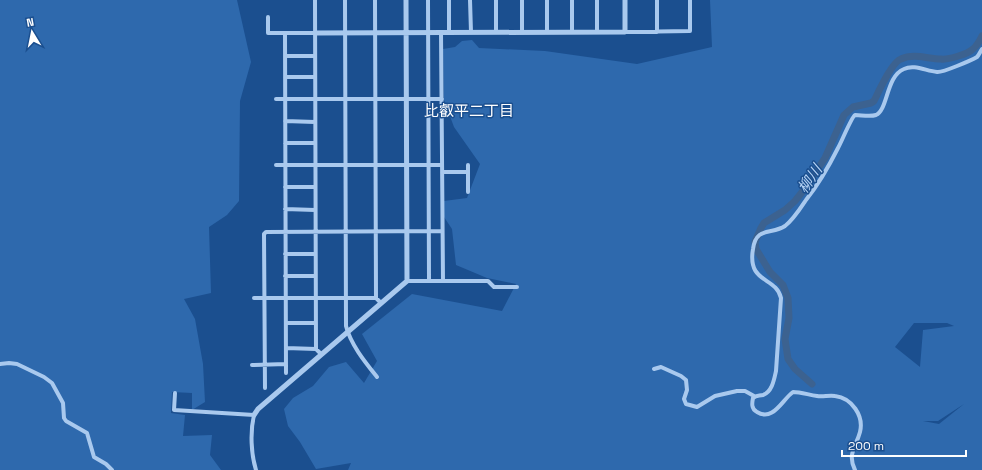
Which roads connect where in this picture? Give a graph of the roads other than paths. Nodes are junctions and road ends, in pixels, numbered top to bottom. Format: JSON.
{"nodes":[{"id":1,"x":315,"y":0,"type":"edge"},
{"id":2,"x":345,"y":0,"type":"edge"},
{"id":3,"x":375,"y":0,"type":"edge"},
{"id":4,"x":406,"y":0,"type":"edge"},
{"id":5,"x":428,"y":0,"type":"edge"},
{"id":6,"x":449,"y":0,"type":"edge"},
{"id":7,"x":470,"y":0,"type":"edge"},
{"id":8,"x":496,"y":0,"type":"edge"},
{"id":9,"x":522,"y":0,"type":"edge"},
{"id":10,"x":547,"y":0,"type":"edge"},
{"id":11,"x":572,"y":0,"type":"edge"},
{"id":12,"x":597,"y":0,"type":"edge"},
{"id":13,"x":625,"y":0,"type":"edge"},
{"id":14,"x":656,"y":0,"type":"edge"},
{"id":15,"x":690,"y":0,"type":"edge"},
{"id":16,"x":268,"y":18,"type":"dead end"},
{"id":17,"x":345,"y":32,"type":"junction"},
{"id":18,"x":375,"y":32,"type":"junction"},
{"id":19,"x":406,"y":32,"type":"junction"},
{"id":20,"x":428,"y":32,"type":"junction"},
{"id":21,"x":441,"y":32,"type":"junction"},
{"id":22,"x":449,"y":32,"type":"junction"},
{"id":23,"x":471,"y":32,"type":"junction"},
{"id":24,"x":496,"y":32,"type":"junction"},
{"id":25,"x":522,"y":32,"type":"junction"},
{"id":26,"x":547,"y":32,"type":"junction"},
{"id":27,"x":572,"y":32,"type":"junction"},
{"id":28,"x":597,"y":32,"type":"junction"},
{"id":29,"x":625,"y":32,"type":"junction"},
{"id":30,"x":657,"y":32,"type":"junction"},
{"id":31,"x":285,"y":33,"type":"junction"},
{"id":32,"x":315,"y":33,"type":"junction"},
{"id":33,"x":982,"y":49,"type":"edge"},
{"id":34,"x":285,"y":56,"type":"junction"},
{"id":35,"x":315,"y":56,"type":"junction"},
{"id":36,"x":285,"y":77,"type":"junction"},
{"id":37,"x":315,"y":77,"type":"junction"},
{"id":38,"x":276,"y":99,"type":"dead end"},
{"id":39,"x":285,"y":99,"type":"junction"},
{"id":40,"x":315,"y":99,"type":"junction"},
{"id":41,"x":345,"y":99,"type":"junction"},
{"id":42,"x":375,"y":99,"type":"junction"},
{"id":43,"x":406,"y":99,"type":"junction"},
{"id":44,"x":428,"y":99,"type":"junction"},
{"id":45,"x":442,"y":99,"type":"junction"},
{"id":46,"x":285,"y":121,"type":"junction"},
{"id":47,"x":315,"y":122,"type":"junction"},
{"id":48,"x":285,"y":143,"type":"junction"},
{"id":49,"x":315,"y":143,"type":"junction"},
{"id":50,"x":276,"y":165,"type":"dead end"},
{"id":51,"x":285,"y":165,"type":"junction"},
{"id":52,"x":315,"y":165,"type":"junction"},
{"id":53,"x":346,"y":165,"type":"junction"},
{"id":54,"x":376,"y":165,"type":"junction"},
{"id":55,"x":407,"y":165,"type":"junction"},
{"id":56,"x":429,"y":165,"type":"junction"},
{"id":57,"x":442,"y":165,"type":"junction"},
{"id":58,"x":468,"y":165,"type":"dead end"},
{"id":59,"x":442,"y":172,"type":"junction"},
{"id":60,"x":468,"y":172,"type":"junction"},
{"id":61,"x":285,"y":187,"type":"junction"},
{"id":62,"x":315,"y":187,"type":"junction"},
{"id":63,"x":468,"y":192,"type":"dead end"},
{"id":64,"x":285,"y":209,"type":"junction"},
{"id":65,"x":315,"y":210,"type":"junction"},
{"id":66,"x":376,"y":231,"type":"junction"},
{"id":67,"x":407,"y":231,"type":"junction"},
{"id":68,"x":429,"y":231,"type":"junction"},
{"id":69,"x":442,"y":231,"type":"junction"},
{"id":70,"x":285,"y":232,"type":"junction"},
{"id":71,"x":315,"y":232,"type":"junction"},
{"id":72,"x":346,"y":232,"type":"junction"},
{"id":73,"x":285,"y":254,"type":"junction"},
{"id":74,"x":315,"y":254,"type":"junction"},
{"id":75,"x":285,"y":276,"type":"junction"},
{"id":76,"x":315,"y":276,"type":"junction"},
{"id":77,"x":429,"y":281,"type":"junction"},
{"id":78,"x":442,"y":281,"type":"junction"},
{"id":79,"x":407,"y":282,"type":"junction"},
{"id":80,"x":517,"y":287,"type":"dead end"},
{"id":81,"x":254,"y":298,"type":"dead end"},
{"id":82,"x":264,"y":298,"type":"junction"},
{"id":83,"x":286,"y":298,"type":"junction"},
{"id":84,"x":316,"y":298,"type":"junction"},
{"id":85,"x":346,"y":298,"type":"junction"},
{"id":86,"x":376,"y":298,"type":"junction"},
{"id":87,"x":381,"y":303,"type":"junction"},
{"id":88,"x":286,"y":323,"type":"junction"},
{"id":89,"x":316,"y":323,"type":"junction"},
{"id":90,"x":347,"y":332,"type":"junction"},
{"id":91,"x":286,"y":348,"type":"junction"},
{"id":92,"x":316,"y":349,"type":"junction"},
{"id":93,"x":321,"y":354,"type":"junction"},
{"id":94,"x":0,"y":364,"type":"edge"},
{"id":95,"x":252,"y":364,"type":"dead end"},
{"id":96,"x":265,"y":364,"type":"junction"},
{"id":97,"x":286,"y":364,"type":"junction"},
{"id":98,"x":654,"y":369,"type":"dead end"},
{"id":99,"x":286,"y":373,"type":"dead end"},
{"id":100,"x":377,"y":377,"type":"dead end"},
{"id":101,"x":265,"y":388,"type":"dead end"},
{"id":102,"x":175,"y":393,"type":"dead end"},
{"id":103,"x":754,"y":396,"type":"junction"},
{"id":104,"x":254,"y":415,"type":"junction"},
{"id":105,"x":112,"y":470,"type":"edge"},
{"id":106,"x":256,"y":470,"type":"edge"},
{"id":107,"x":855,"y":470,"type":"edge"}],
"edges":[{"from":1,"to":32,"type":"street"},
{"from":2,"to":17,"type":"street"},
{"from":3,"to":18,"type":"street"},
{"from":4,"to":19,"type":"street"},
{"from":5,"to":20,"type":"street"},
{"from":6,"to":22,"type":"street"},
{"from":7,"to":23,"type":"street"},
{"from":8,"to":24,"type":"street"},
{"from":9,"to":25,"type":"street"},
{"from":10,"to":26,"type":"street"},
{"from":11,"to":27,"type":"street"},
{"from":12,"to":28,"type":"street"},
{"from":13,"to":29,"type":"street"},
{"from":14,"to":30,"type":"street"},
{"from":15,"to":30,"type":"street"},
{"from":16,"to":31,"type":"street"},
{"from":17,"to":18,"type":"street"},
{"from":17,"to":32,"type":"street"},
{"from":17,"to":41,"type":"street"},
{"from":18,"to":19,"type":"street"},
{"from":18,"to":42,"type":"street"},
{"from":19,"to":20,"type":"street"},
{"from":19,"to":43,"type":"street"},
{"from":20,"to":21,"type":"street"},
{"from":20,"to":44,"type":"street"},
{"from":21,"to":22,"type":"street"},
{"from":21,"to":45,"type":"street"},
{"from":22,"to":23,"type":"street"},
{"from":23,"to":24,"type":"street"},
{"from":24,"to":25,"type":"street"},
{"from":25,"to":26,"type":"street"},
{"from":26,"to":27,"type":"street"},
{"from":27,"to":28,"type":"street"},
{"from":28,"to":29,"type":"street"},
{"from":29,"to":30,"type":"street"},
{"from":31,"to":32,"type":"street"},
{"from":31,"to":34,"type":"street"},
{"from":32,"to":35,"type":"street"},
{"from":33,"to":103,"type":"street"},
{"from":34,"to":35,"type":"street"},
{"from":34,"to":36,"type":"street"},
{"from":35,"to":37,"type":"street"},
{"from":36,"to":37,"type":"street"},
{"from":36,"to":39,"type":"street"},
{"from":37,"to":40,"type":"street"},
{"from":38,"to":39,"type":"street"},
{"from":39,"to":40,"type":"street"},
{"from":39,"to":46,"type":"street"},
{"from":40,"to":41,"type":"street"},
{"from":40,"to":47,"type":"street"},
{"from":41,"to":42,"type":"street"},
{"from":41,"to":53,"type":"street"},
{"from":42,"to":43,"type":"street"},
{"from":42,"to":54,"type":"street"},
{"from":43,"to":44,"type":"street"},
{"from":43,"to":55,"type":"street"},
{"from":44,"to":45,"type":"street"},
{"from":44,"to":56,"type":"street"},
{"from":45,"to":57,"type":"street"},
{"from":46,"to":47,"type":"street"},
{"from":46,"to":48,"type":"street"},
{"from":47,"to":49,"type":"street"},
{"from":48,"to":49,"type":"street"},
{"from":48,"to":51,"type":"street"},
{"from":49,"to":52,"type":"street"},
{"from":50,"to":51,"type":"street"},
{"from":51,"to":52,"type":"street"},
{"from":51,"to":61,"type":"street"},
{"from":52,"to":53,"type":"street"},
{"from":52,"to":62,"type":"street"},
{"from":53,"to":54,"type":"street"},
{"from":53,"to":72,"type":"street"},
{"from":54,"to":55,"type":"street"},
{"from":54,"to":66,"type":"street"},
{"from":55,"to":56,"type":"street"},
{"from":55,"to":67,"type":"street"},
{"from":56,"to":57,"type":"street"},
{"from":56,"to":68,"type":"street"},
{"from":57,"to":59,"type":"street"},
{"from":58,"to":60,"type":"street"},
{"from":59,"to":60,"type":"street"},
{"from":59,"to":69,"type":"street"},
{"from":60,"to":63,"type":"street"},
{"from":61,"to":62,"type":"street"},
{"from":61,"to":64,"type":"street"},
{"from":62,"to":65,"type":"street"},
{"from":64,"to":65,"type":"street"},
{"from":64,"to":70,"type":"street"},
{"from":65,"to":71,"type":"street"},
{"from":66,"to":67,"type":"street"},
{"from":66,"to":72,"type":"street"},
{"from":66,"to":86,"type":"street"},
{"from":67,"to":68,"type":"street"},
{"from":67,"to":79,"type":"street"},
{"from":68,"to":69,"type":"street"},
{"from":68,"to":77,"type":"street"},
{"from":69,"to":78,"type":"street"},
{"from":70,"to":71,"type":"street"},
{"from":70,"to":73,"type":"street"},
{"from":70,"to":82,"type":"street"},
{"from":71,"to":72,"type":"street"},
{"from":71,"to":74,"type":"street"},
{"from":72,"to":85,"type":"street"},
{"from":73,"to":74,"type":"street"},
{"from":73,"to":75,"type":"street"},
{"from":74,"to":76,"type":"street"},
{"from":75,"to":76,"type":"street"},
{"from":75,"to":83,"type":"street"},
{"from":76,"to":84,"type":"street"},
{"from":77,"to":78,"type":"street"},
{"from":77,"to":79,"type":"street"},
{"from":78,"to":80,"type":"street"},
{"from":79,"to":87,"type":"street"},
{"from":81,"to":82,"type":"street"},
{"from":82,"to":83,"type":"street"},
{"from":82,"to":96,"type":"street"},
{"from":83,"to":84,"type":"street"},
{"from":83,"to":88,"type":"street"},
{"from":84,"to":85,"type":"street"},
{"from":84,"to":89,"type":"street"},
{"from":85,"to":86,"type":"street"},
{"from":85,"to":90,"type":"street"},
{"from":86,"to":87,"type":"street"},
{"from":87,"to":90,"type":"street"},
{"from":88,"to":89,"type":"street"},
{"from":88,"to":91,"type":"street"},
{"from":89,"to":92,"type":"street"},
{"from":90,"to":93,"type":"street"},
{"from":90,"to":100,"type":"street"},
{"from":91,"to":92,"type":"street"},
{"from":91,"to":97,"type":"street"},
{"from":92,"to":93,"type":"street"},
{"from":93,"to":104,"type":"street"},
{"from":94,"to":105,"type":"street"},
{"from":95,"to":96,"type":"street"},
{"from":96,"to":97,"type":"street"},
{"from":96,"to":101,"type":"street"},
{"from":97,"to":99,"type":"street"},
{"from":98,"to":103,"type":"street"},
{"from":102,"to":104,"type":"street"},
{"from":103,"to":107,"type":"street"},
{"from":104,"to":106,"type":"street"}]}
